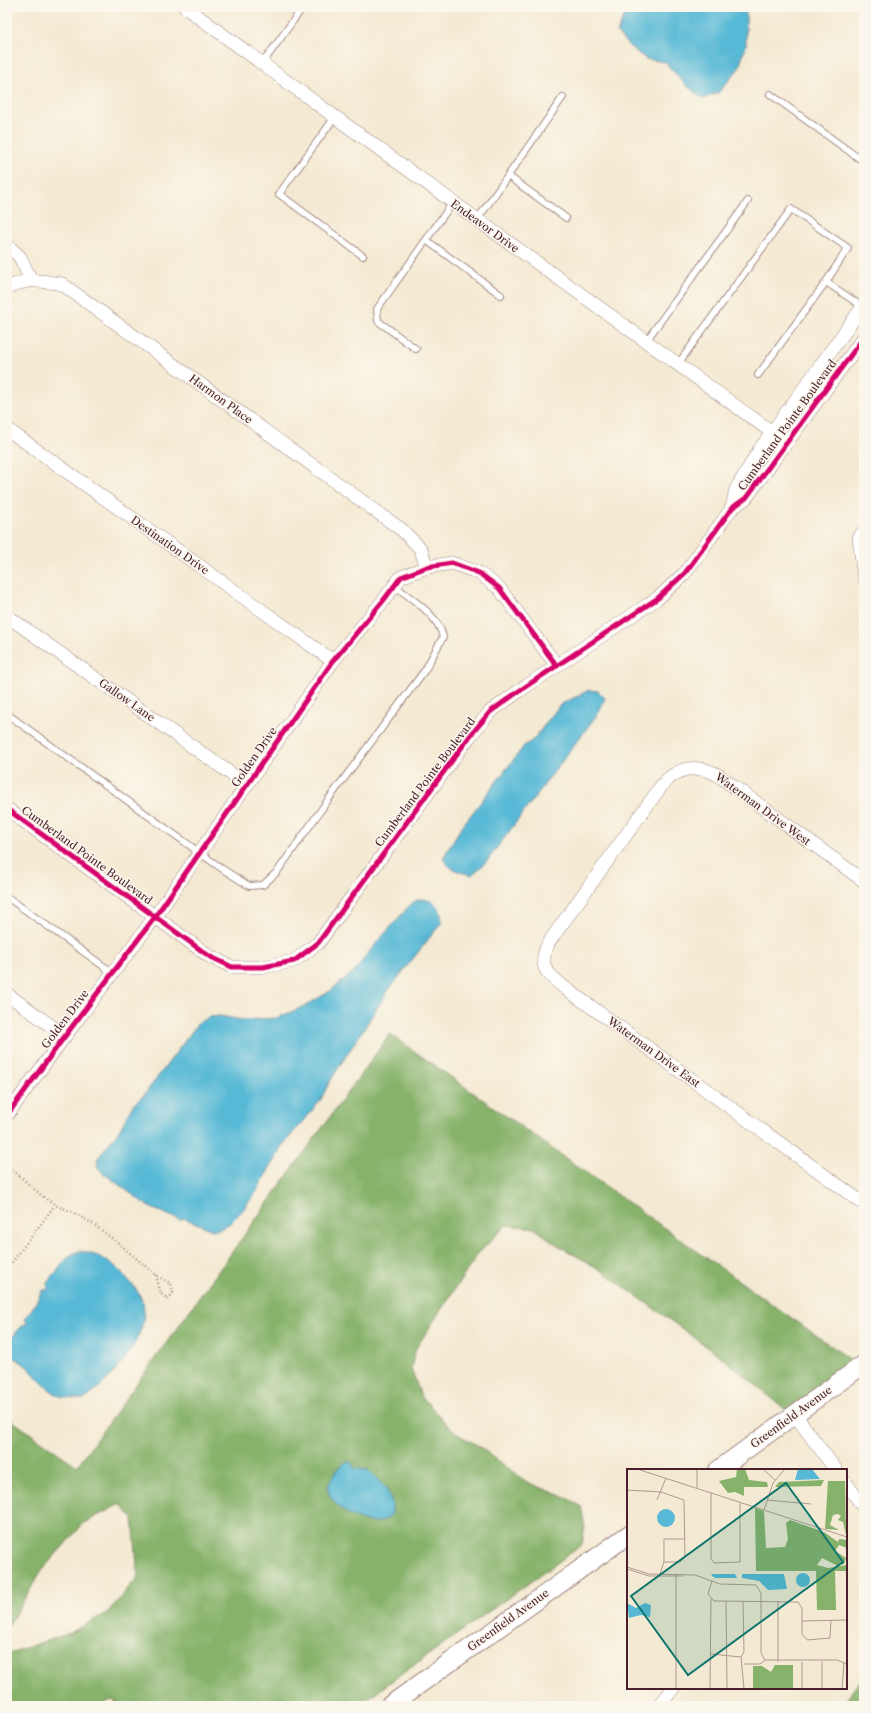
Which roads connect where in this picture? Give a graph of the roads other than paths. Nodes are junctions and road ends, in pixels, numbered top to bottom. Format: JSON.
{"nodes":[{"id":1,"x":185,"y":7,"type":"edge"},
{"id":2,"x":303,"y":7,"type":"edge"},
{"id":3,"x":262,"y":64,"type":"junction"},
{"id":4,"x":770,"y":94,"type":"dead end"},
{"id":5,"x":563,"y":97,"type":"dead end"},
{"id":6,"x":335,"y":118,"type":"junction"},
{"id":7,"x":864,"y":162,"type":"edge"},
{"id":8,"x":508,"y":176,"type":"junction"},
{"id":9,"x":748,"y":201,"type":"dead end"},
{"id":10,"x":453,"y":202,"type":"junction"},
{"id":11,"x":566,"y":218,"type":"dead end"},
{"id":12,"x":477,"y":220,"type":"junction"},
{"id":13,"x":426,"y":240,"type":"junction"},
{"id":14,"x":7,"y":245,"type":"edge"},
{"id":15,"x":363,"y":256,"type":"dead end"},
{"id":16,"x":31,"y":280,"type":"junction"},
{"id":17,"x":826,"y":282,"type":"junction"},
{"id":18,"x":7,"y":288,"type":"edge"},
{"id":19,"x":501,"y":295,"type":"dead end"},
{"id":20,"x":863,"y":306,"type":"edge"},
{"id":21,"x":864,"y":337,"type":"edge"},
{"id":22,"x":646,"y":341,"type":"junction"},
{"id":23,"x":416,"y":349,"type":"dead end"},
{"id":24,"x":678,"y":364,"type":"junction"},
{"id":25,"x":758,"y":374,"type":"dead end"},
{"id":26,"x":7,"y":429,"type":"edge"},
{"id":27,"x":772,"y":432,"type":"junction"},
{"id":28,"x":787,"y":442,"type":"junction"},
{"id":29,"x":732,"y":508,"type":"junction"},
{"id":30,"x":864,"y":531,"type":"edge"},
{"id":31,"x":428,"y":567,"type":"junction"},
{"id":32,"x":864,"y":578,"type":"edge"},
{"id":33,"x":394,"y":585,"type":"junction"},
{"id":34,"x":7,"y":616,"type":"edge"},
{"id":35,"x":333,"y":661,"type":"junction"},
{"id":36,"x":557,"y":666,"type":"junction"},
{"id":37,"x":7,"y":714,"type":"edge"},
{"id":38,"x":247,"y":785,"type":"junction"},
{"id":39,"x":7,"y":809,"type":"edge"},
{"id":40,"x":200,"y":853,"type":"junction"},
{"id":41,"x":603,"y":867,"type":"joint"},
{"id":42,"x":864,"y":881,"type":"edge"},
{"id":43,"x":7,"y":897,"type":"edge"},
{"id":44,"x":155,"y":917,"type":"junction"},
{"id":45,"x":112,"y":973,"type":"junction"},
{"id":46,"x":7,"y":994,"type":"edge"},
{"id":47,"x":65,"y":1036,"type":"junction"},
{"id":48,"x":7,"y":1115,"type":"edge"},
{"id":49,"x":864,"y":1204,"type":"edge"},
{"id":50,"x":864,"y":1364,"type":"edge"},
{"id":51,"x":795,"y":1415,"type":"junction"},
{"id":52,"x":719,"y":1469,"type":"edge"},
{"id":53,"x":835,"y":1469,"type":"edge"},
{"id":54,"x":847,"y":1485,"type":"edge"},
{"id":55,"x":864,"y":1508,"type":"edge"},
{"id":56,"x":627,"y":1536,"type":"edge"},
{"id":57,"x":672,"y":1689,"type":"edge"},
{"id":58,"x":389,"y":1706,"type":"edge"},
{"id":59,"x":660,"y":1706,"type":"edge"}],
"edges":[{"from":1,"to":3,"type":"street","name":"Endeavor Drive"},
{"from":2,"to":3,"type":"lane"},
{"from":3,"to":6,"type":"street","name":"Endeavor Drive"},
{"from":4,"to":7,"type":"lane"},
{"from":5,"to":8,"type":"lane"},
{"from":6,"to":10,"type":"street","name":"Endeavor Drive"},
{"from":6,"to":15,"type":"lane"},
{"from":8,"to":11,"type":"lane"},
{"from":8,"to":12,"type":"lane"},
{"from":9,"to":22,"type":"lane"},
{"from":10,"to":12,"type":"street","name":"Endeavor Drive"},
{"from":10,"to":13,"type":"lane"},
{"from":12,"to":22,"type":"street","name":"Endeavor Drive"},
{"from":13,"to":19,"type":"lane"},
{"from":13,"to":23,"type":"lane"},
{"from":14,"to":16,"type":"street"},
{"from":16,"to":18,"type":"street"},
{"from":16,"to":31,"type":"street","name":"Harmon Place"},
{"from":17,"to":20,"type":"lane"},
{"from":17,"to":24,"type":"lane"},
{"from":17,"to":25,"type":"lane"},
{"from":20,"to":27,"type":"street","name":"Cumberland Pointe Boulevard"},
{"from":21,"to":28,"type":"street","name":"Cumberland Pointe Boulevard"},
{"from":22,"to":24,"type":"street","name":"Endeavor Drive"},
{"from":24,"to":27,"type":"street","name":"Endeavor Drive"},
{"from":26,"to":35,"type":"street","name":"Destination Drive"},
{"from":27,"to":28,"type":"street","name":"Endeavor Drive"},
{"from":27,"to":29,"type":"street","name":"Cumberland Pointe Boulevard"},
{"from":28,"to":29,"type":"street","name":"Cumberland Pointe Boulevard"},
{"from":29,"to":36,"type":"street","name":"Cumberland Pointe Boulevard"},
{"from":30,"to":32,"type":"street"},
{"from":31,"to":33,"type":"street","name":"Golden Drive"},
{"from":31,"to":36,"type":"street","name":"Golden Drive"},
{"from":33,"to":35,"type":"street","name":"Golden Drive"},
{"from":33,"to":40,"type":"lane"},
{"from":34,"to":38,"type":"street","name":"Gallow Lane"},
{"from":35,"to":38,"type":"street","name":"Golden Drive"},
{"from":36,"to":44,"type":"street","name":"Cumberland Pointe Boulevard"},
{"from":37,"to":40,"type":"lane"},
{"from":38,"to":40,"type":"street","name":"Golden Drive"},
{"from":39,"to":44,"type":"street","name":"Cumberland Pointe Boulevard"},
{"from":40,"to":44,"type":"street","name":"Golden Drive"},
{"from":41,"to":42,"type":"street","name":"Waterman Drive West"},
{"from":41,"to":49,"type":"street","name":"Waterman Drive East"},
{"from":43,"to":45,"type":"lane"},
{"from":44,"to":45,"type":"street","name":"Golden Drive"},
{"from":45,"to":47,"type":"street","name":"Golden Drive"},
{"from":46,"to":47,"type":"street"},
{"from":47,"to":48,"type":"street","name":"Golden Drive"},
{"from":50,"to":51,"type":"main road","name":"Greenfield Avenue"},
{"from":51,"to":52,"type":"main road","name":"Greenfield Avenue"},
{"from":51,"to":53,"type":"street"},
{"from":54,"to":55,"type":"street"},
{"from":56,"to":58,"type":"main road","name":"Greenfield Avenue"},
{"from":57,"to":59,"type":"street"}]}
